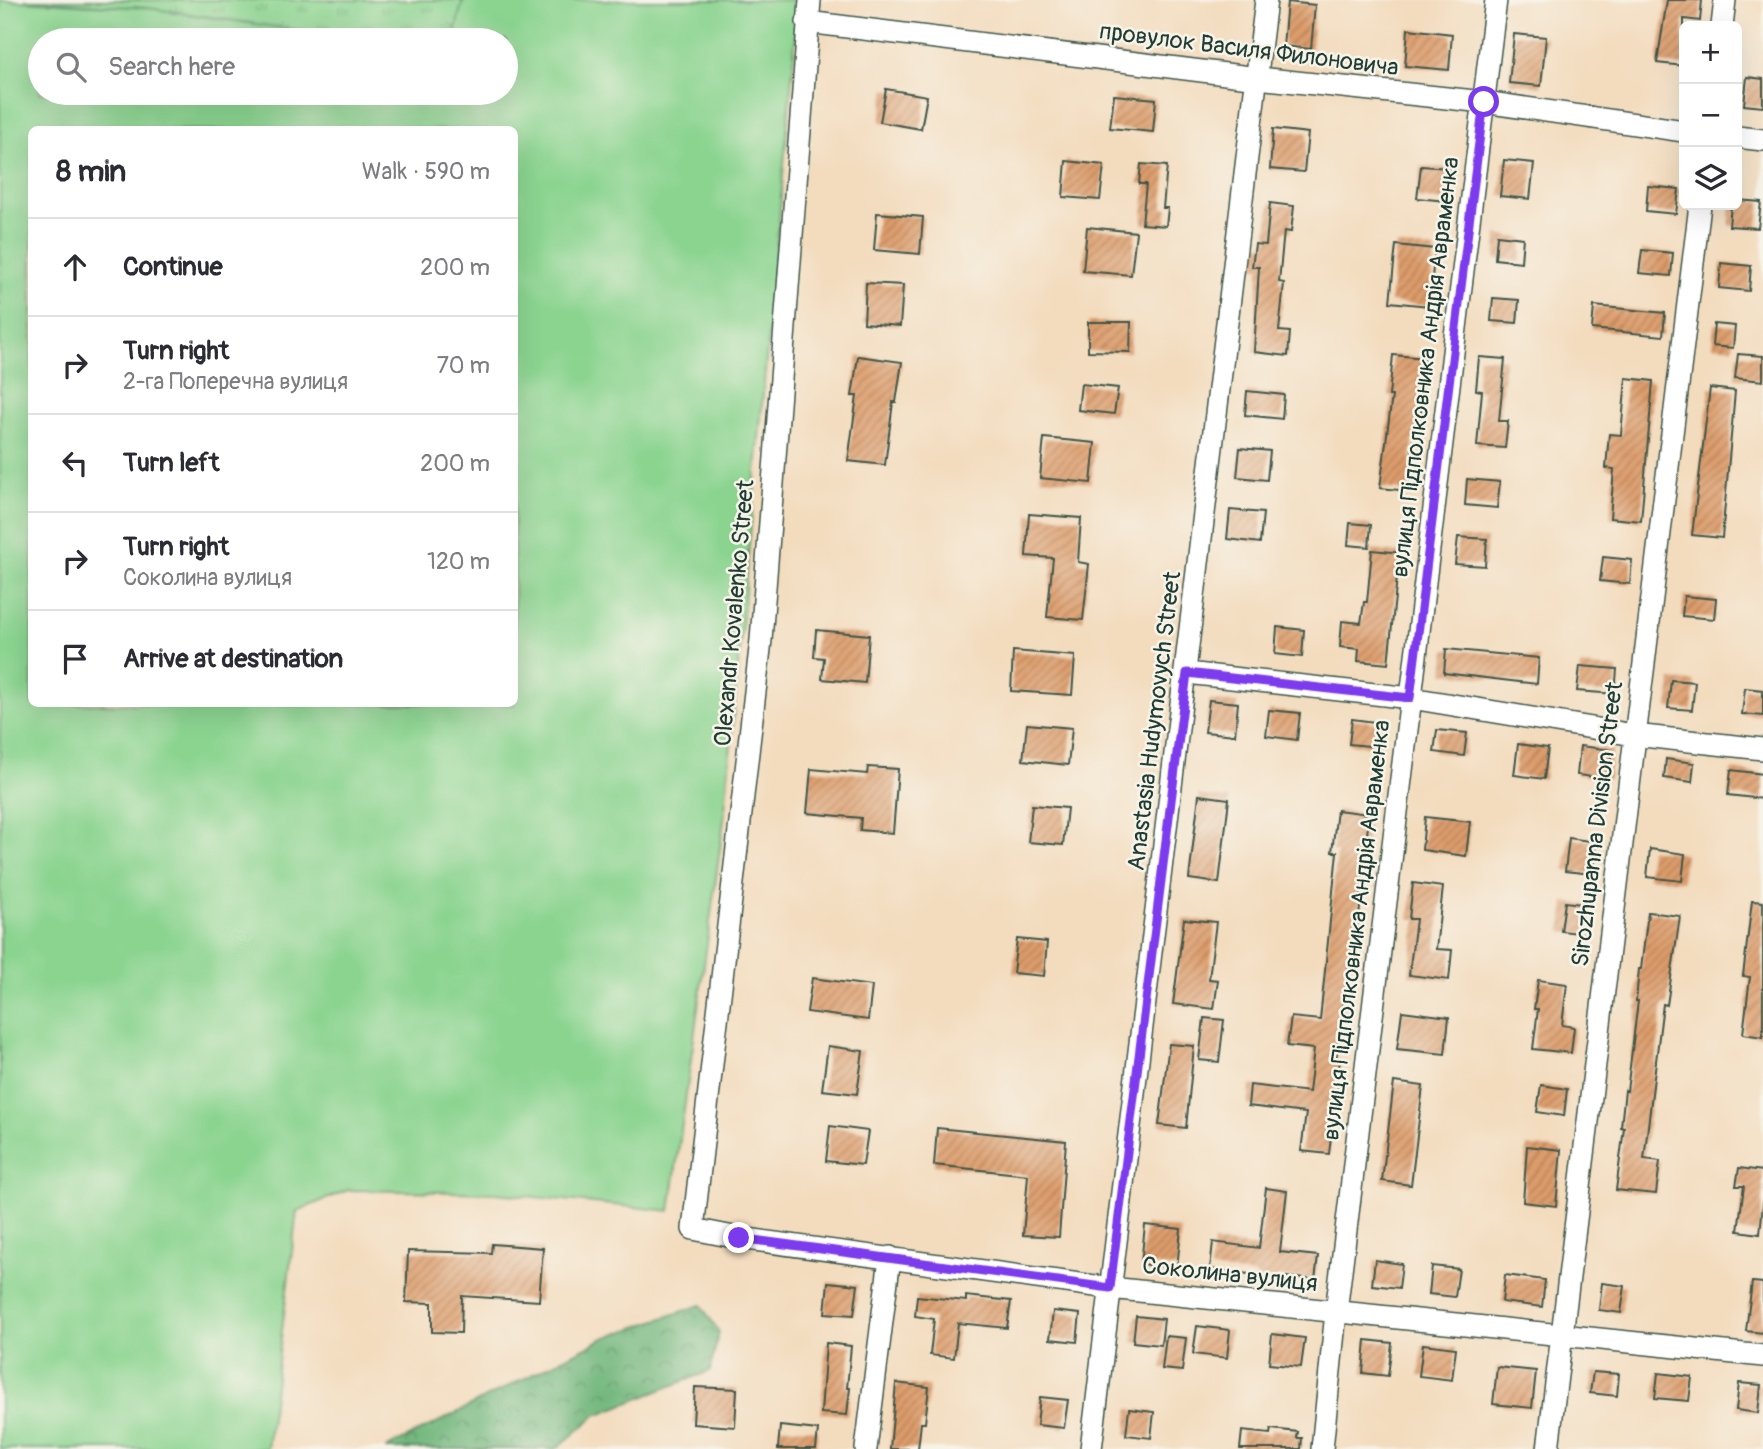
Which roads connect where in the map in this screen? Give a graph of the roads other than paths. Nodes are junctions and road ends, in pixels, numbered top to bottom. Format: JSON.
{"nodes":[{"id":1,"x":810,"y":0,"type":"edge"},
{"id":2,"x":1266,"y":0,"type":"edge"},
{"id":3,"x":1496,"y":0,"type":"edge"},
{"id":4,"x":1725,"y":0,"type":"edge"},
{"id":5,"x":1723,"y":21,"type":"edge"},
{"id":6,"x":807,"y":22,"type":"junction"},
{"id":7,"x":1258,"y":78,"type":"junction"},
{"id":8,"x":1484,"y":102,"type":"junction"},
{"id":9,"x":1679,"y":130,"type":"edge"},
{"id":10,"x":1742,"y":138,"type":"edge"},
{"id":11,"x":1763,"y":140,"type":"edge"},
{"id":12,"x":1699,"y":210,"type":"edge"},
{"id":13,"x":1187,"y":673,"type":"junction"},
{"id":14,"x":1410,"y":698,"type":"junction"},
{"id":15,"x":1634,"y":735,"type":"junction"},
{"id":16,"x":1763,"y":749,"type":"edge"},
{"id":17,"x":693,"y":1229,"type":"joint"},
{"id":18,"x":890,"y":1257,"type":"junction"},
{"id":19,"x":1110,"y":1288,"type":"junction"},
{"id":20,"x":1336,"y":1312,"type":"junction"},
{"id":21,"x":1563,"y":1337,"type":"junction"},
{"id":22,"x":1763,"y":1356,"type":"edge"},
{"id":23,"x":866,"y":1449,"type":"edge"},
{"id":24,"x":1091,"y":1449,"type":"edge"},
{"id":25,"x":1322,"y":1449,"type":"edge"},
{"id":26,"x":1548,"y":1449,"type":"edge"}],
"edges":[{"from":1,"to":6,"type":"street","name":"Olexandr Kovalenko Street"},
{"from":2,"to":7,"type":"street","name":"Anastasia Hudymovych Street"},
{"from":3,"to":8,"type":"street","name":"вулиця Підполковника Андрія Авраменка"},
{"from":4,"to":5,"type":"street"},
{"from":6,"to":7,"type":"street","name":"провулок Василя Филоновича"},
{"from":6,"to":17,"type":"street","name":"Olexandr Kovalenko Street"},
{"from":7,"to":8,"type":"street","name":"провулок Василя Филоновича"},
{"from":7,"to":13,"type":"street","name":"Anastasia Hudymovych Street"},
{"from":8,"to":9,"type":"street","name":"провулок Василя Филоновича"},
{"from":8,"to":14,"type":"street","name":"вулиця Підполковника Андрія Авраменка"},
{"from":10,"to":11,"type":"street"},
{"from":12,"to":15,"type":"street","name":"Sirozhupanna Division Street"},
{"from":13,"to":14,"type":"street"},
{"from":13,"to":19,"type":"street","name":"Anastasia Hudymovych Street"},
{"from":14,"to":15,"type":"street"},
{"from":14,"to":20,"type":"street","name":"вулиця Підполковника Андрія Авраменка"},
{"from":15,"to":16,"type":"street"},
{"from":15,"to":21,"type":"street","name":"Sirozhupanna Division Street"},
{"from":17,"to":18,"type":"street","name":"Соколина вулиця"},
{"from":18,"to":19,"type":"street","name":"Соколина вулиця"},
{"from":18,"to":23,"type":"street"},
{"from":19,"to":20,"type":"street","name":"Соколина вулиця"},
{"from":19,"to":24,"type":"street","name":"Anastasia Hudymovych Street"},
{"from":20,"to":21,"type":"street","name":"Соколина вулиця"},
{"from":20,"to":25,"type":"street","name":"вулиця Підполковника Андрія Авраменка"},
{"from":21,"to":22,"type":"street","name":"Соколина вулиця"},
{"from":21,"to":26,"type":"street","name":"Sirozhupanna Division Street"}]}
